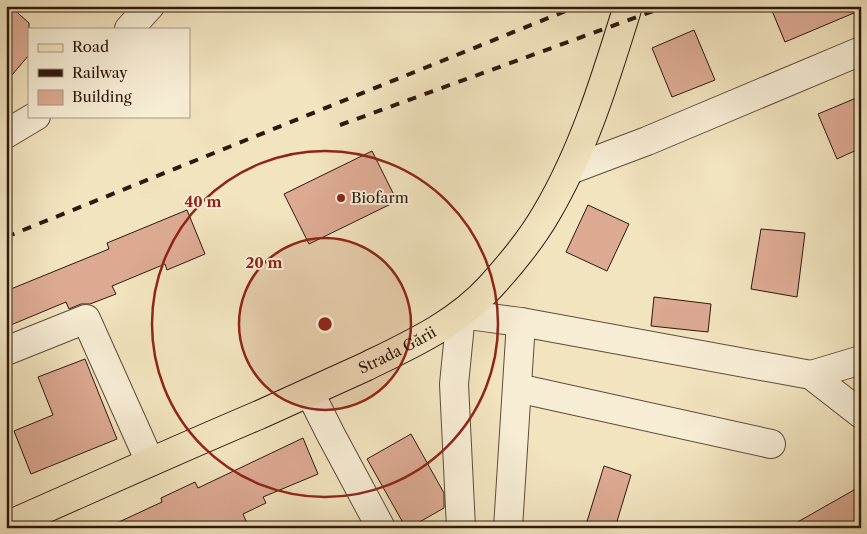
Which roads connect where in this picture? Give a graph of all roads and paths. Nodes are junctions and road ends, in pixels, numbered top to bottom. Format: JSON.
{"nodes":[{"id":1,"x":150,"y":6,"type":"edge"},
{"id":2,"x":628,"y":6,"type":"edge"},
{"id":3,"x":130,"y":28,"type":"edge"},
{"id":4,"x":861,"y":51,"type":"edge"},
{"id":5,"x":33,"y":118,"type":"edge"},
{"id":6,"x":6,"y":134,"type":"edge"},
{"id":7,"x":570,"y":170,"type":"junction"},
{"id":8,"x":462,"y":314,"type":"junction"},
{"id":9,"x":521,"y":322,"type":"junction"},
{"id":10,"x":6,"y":351,"type":"edge"},
{"id":11,"x":861,"y":360,"type":"edge"},
{"id":12,"x":811,"y":375,"type":"junction"},
{"id":13,"x":517,"y":388,"type":"junction"},
{"id":14,"x":310,"y":392,"type":"junction"},
{"id":15,"x":861,"y":414,"type":"edge"},
{"id":16,"x":771,"y":444,"type":"dead end"},
{"id":17,"x":150,"y":462,"type":"junction"},
{"id":18,"x":6,"y":526,"type":"edge"},
{"id":19,"x":381,"y":528,"type":"edge"},
{"id":20,"x":461,"y":528,"type":"edge"},
{"id":21,"x":508,"y":528,"type":"edge"}],
"edges":[{"from":1,"to":3,"type":"street"},
{"from":2,"to":7,"type":"main road","name":"Strada Gării"},
{"from":4,"to":7,"type":"street"},
{"from":5,"to":6,"type":"street"},
{"from":7,"to":8,"type":"main road","name":"Strada Gării"},
{"from":8,"to":9,"type":"street"},
{"from":8,"to":14,"type":"main road","name":"Strada Gării"},
{"from":8,"to":20,"type":"street"},
{"from":9,"to":12,"type":"street"},
{"from":9,"to":13,"type":"street"},
{"from":10,"to":17,"type":"street"},
{"from":11,"to":12,"type":"street"},
{"from":12,"to":15,"type":"street"},
{"from":13,"to":16,"type":"street"},
{"from":13,"to":21,"type":"street"},
{"from":14,"to":17,"type":"main road","name":"Strada Gării"},
{"from":14,"to":19,"type":"street"},
{"from":17,"to":18,"type":"main road","name":"Strada Gării"}]}
